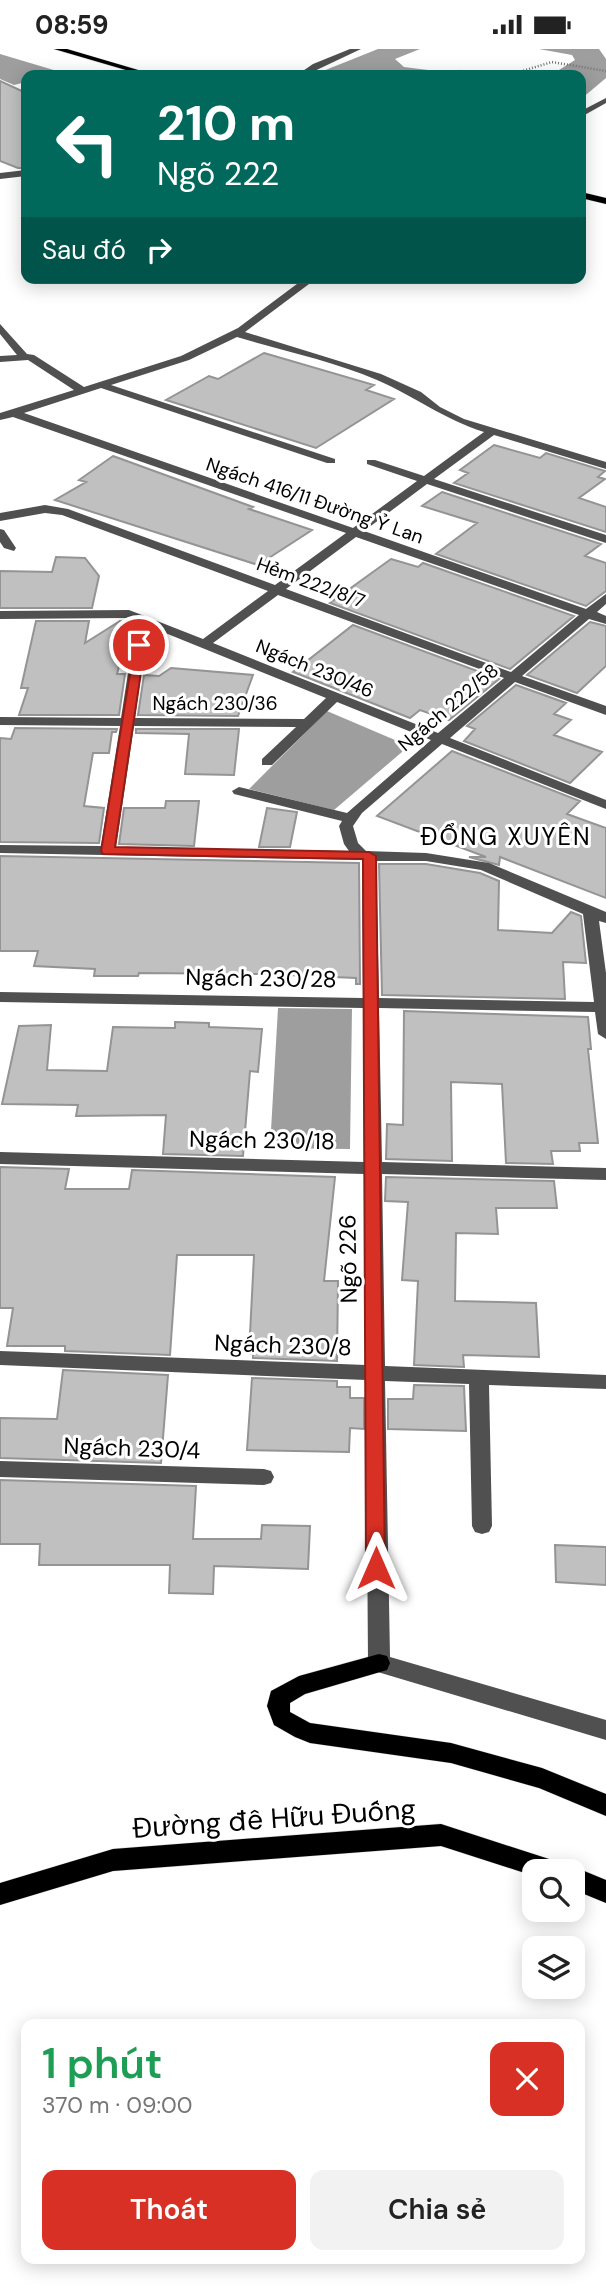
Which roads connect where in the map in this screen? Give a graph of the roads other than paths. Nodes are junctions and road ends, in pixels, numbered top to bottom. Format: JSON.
{"nodes":[{"id":1,"x":58,"y":49,"type":"edge"},
{"id":2,"x":358,"y":49,"type":"edge"},
{"id":3,"x":133,"y":70,"type":"edge"},
{"id":4,"x":310,"y":70,"type":"edge"},
{"id":5,"x":606,"y":100,"type":"edge"},
{"id":6,"x":586,"y":111,"type":"edge"},
{"id":7,"x":21,"y":174,"type":"edge"},
{"id":8,"x":0,"y":176,"type":"edge"},
{"id":9,"x":586,"y":196,"type":"edge"},
{"id":10,"x":606,"y":201,"type":"edge"},
{"id":11,"x":304,"y":284,"type":"edge"},
{"id":12,"x":0,"y":327,"type":"edge"},
{"id":13,"x":236,"y":333,"type":"junction"},
{"id":14,"x":23,"y":356,"type":"junction"},
{"id":15,"x":0,"y":359,"type":"edge"},
{"id":16,"x":101,"y":385,"type":"junction"},
{"id":17,"x":83,"y":391,"type":"junction"},
{"id":18,"x":13,"y":413,"type":"junction"},
{"id":19,"x":0,"y":417,"type":"edge"},
{"id":20,"x":492,"y":431,"type":"junction"},
{"id":21,"x":331,"y":461,"type":"dead end"},
{"id":22,"x":371,"y":461,"type":"dead end"},
{"id":23,"x":606,"y":466,"type":"edge"},
{"id":24,"x":427,"y":480,"type":"junction"},
{"id":25,"x":0,"y":517,"type":"edge"},
{"id":26,"x":0,"y":533,"type":"edge"},
{"id":27,"x":355,"y":533,"type":"junction"},
{"id":28,"x":606,"y":539,"type":"edge"},
{"id":29,"x":10,"y":548,"type":"dead end"},
{"id":30,"x":278,"y":590,"type":"junction"},
{"id":31,"x":606,"y":599,"type":"edge"},
{"id":32,"x":587,"y":614,"type":"junction"},
{"id":33,"x":0,"y":615,"type":"edge"},
{"id":34,"x":143,"y":620,"type":"junction"},
{"id":35,"x":606,"y":621,"type":"edge"},
{"id":36,"x":204,"y":644,"type":"junction"},
{"id":37,"x":513,"y":677,"type":"junction"},
{"id":38,"x":335,"y":697,"type":"junction"},
{"id":39,"x":606,"y":711,"type":"edge"},
{"id":40,"x":0,"y":721,"type":"edge"},
{"id":41,"x":127,"y":722,"type":"junction"},
{"id":42,"x":308,"y":723,"type":"junction"},
{"id":43,"x":440,"y":739,"type":"junction"},
{"id":44,"x":267,"y":762,"type":"dead end"},
{"id":45,"x":239,"y":792,"type":"dead end"},
{"id":46,"x":606,"y":805,"type":"edge"},
{"id":47,"x":349,"y":818,"type":"junction"},
{"id":48,"x":0,"y":849,"type":"edge"},
{"id":49,"x":108,"y":851,"type":"junction"},
{"id":50,"x":366,"y":856,"type":"junction"},
{"id":51,"x":590,"y":911,"type":"junction"},
{"id":52,"x":606,"y":918,"type":"edge"},
{"id":53,"x":0,"y":997,"type":"edge"},
{"id":54,"x":371,"y":1003,"type":"junction"},
{"id":55,"x":604,"y":1007,"type":"edge"},
{"id":56,"x":606,"y":1034,"type":"edge"},
{"id":57,"x":0,"y":1158,"type":"edge"},
{"id":58,"x":372,"y":1167,"type":"junction"},
{"id":59,"x":606,"y":1174,"type":"edge"},
{"id":60,"x":0,"y":1358,"type":"edge"},
{"id":61,"x":374,"y":1374,"type":"junction"},
{"id":62,"x":479,"y":1377,"type":"junction"},
{"id":63,"x":606,"y":1382,"type":"edge"},
{"id":64,"x":0,"y":1469,"type":"edge"},
{"id":65,"x":264,"y":1477,"type":"dead end"},
{"id":66,"x":482,"y":1526,"type":"dead end"},
{"id":67,"x":379,"y":1663,"type":"junction"},
{"id":68,"x":606,"y":1730,"type":"edge"},
{"id":69,"x":606,"y":1805,"type":"edge"},
{"id":70,"x":522,"y":1861,"type":"edge"},
{"id":71,"x":585,"y":1883,"type":"edge"},
{"id":72,"x":606,"y":1892,"type":"edge"},
{"id":73,"x":0,"y":1895,"type":"edge"}],
"edges":[{"from":1,"to":3,"type":"main road"},
{"from":2,"to":4,"type":"street"},
{"from":5,"to":6,"type":"street"},
{"from":7,"to":8,"type":"street"},
{"from":9,"to":10,"type":"main road"},
{"from":11,"to":13,"type":"street"},
{"from":12,"to":14,"type":"street"},
{"from":13,"to":16,"type":"street"},
{"from":13,"to":20,"type":"street"},
{"from":14,"to":15,"type":"street"},
{"from":14,"to":17,"type":"street"},
{"from":16,"to":17,"type":"street"},
{"from":16,"to":21,"type":"street"},
{"from":17,"to":18,"type":"street"},
{"from":18,"to":19,"type":"street"},
{"from":18,"to":27,"type":"street","name":"Ngách 416/11 Đường Ỷ Lan"},
{"from":20,"to":23,"type":"street"},
{"from":20,"to":24,"type":"street"},
{"from":22,"to":24,"type":"street"},
{"from":24,"to":27,"type":"street"},
{"from":24,"to":28,"type":"street"},
{"from":25,"to":30,"type":"street","name":"Hẻm 222/8/7"},
{"from":26,"to":29,"type":"street"},
{"from":27,"to":30,"type":"street"},
{"from":27,"to":32,"type":"street","name":"Ngách 416/11 Đường Ỷ Lan"},
{"from":30,"to":36,"type":"street"},
{"from":30,"to":37,"type":"street","name":"Hẻm 222/8/7"},
{"from":31,"to":32,"type":"street","name":"Ngách 222/58"},
{"from":32,"to":35,"type":"street","name":"Ngách 416/11 Đường Ỷ Lan"},
{"from":32,"to":37,"type":"street","name":"Ngách 222/58"},
{"from":33,"to":34,"type":"street","name":"Ngách 230/46"},
{"from":34,"to":36,"type":"street","name":"Ngách 230/46"},
{"from":34,"to":41,"type":"street"},
{"from":36,"to":38,"type":"street","name":"Ngách 230/46"},
{"from":37,"to":39,"type":"street","name":"Hẻm 222/8/7"},
{"from":37,"to":43,"type":"street","name":"Ngách 222/58"},
{"from":38,"to":42,"type":"street","name":"Ngách 230/36"},
{"from":38,"to":43,"type":"street","name":"Ngách 230/46"},
{"from":40,"to":41,"type":"street","name":"Ngách 230/36"},
{"from":41,"to":42,"type":"street","name":"Ngách 230/36"},
{"from":41,"to":49,"type":"street"},
{"from":42,"to":44,"type":"street"},
{"from":43,"to":46,"type":"street","name":"Ngách 230/46"},
{"from":43,"to":47,"type":"street","name":"Ngách 222/58"},
{"from":45,"to":47,"type":"street"},
{"from":47,"to":50,"type":"street"},
{"from":48,"to":49,"type":"street"},
{"from":49,"to":50,"type":"street"},
{"from":50,"to":51,"type":"street"},
{"from":50,"to":54,"type":"street","name":"Ngõ 226"},
{"from":51,"to":52,"type":"street"},
{"from":51,"to":55,"type":"street"},
{"from":53,"to":54,"type":"street","name":"Ngách 230/28"},
{"from":54,"to":55,"type":"street","name":"Ngách 230/28"},
{"from":54,"to":58,"type":"street","name":"Ngõ 226"},
{"from":55,"to":56,"type":"street"},
{"from":57,"to":58,"type":"street","name":"Ngách 230/18"},
{"from":58,"to":59,"type":"street","name":"Ngách 230/18"},
{"from":58,"to":61,"type":"street","name":"Ngõ 226"},
{"from":60,"to":61,"type":"street","name":"Ngách 230/8"},
{"from":61,"to":62,"type":"street","name":"Ngách 230/8"},
{"from":61,"to":67,"type":"street","name":"Ngõ 226"},
{"from":62,"to":63,"type":"street","name":"Ngách 230/8"},
{"from":62,"to":66,"type":"street"},
{"from":64,"to":65,"type":"street","name":"Ngách 230/4"},
{"from":67,"to":68,"type":"street"},
{"from":67,"to":69,"type":"main road"},
{"from":70,"to":73,"type":"main road","name":"Đường đê Hữu Đuống"},
{"from":71,"to":72,"type":"main road"}]}
